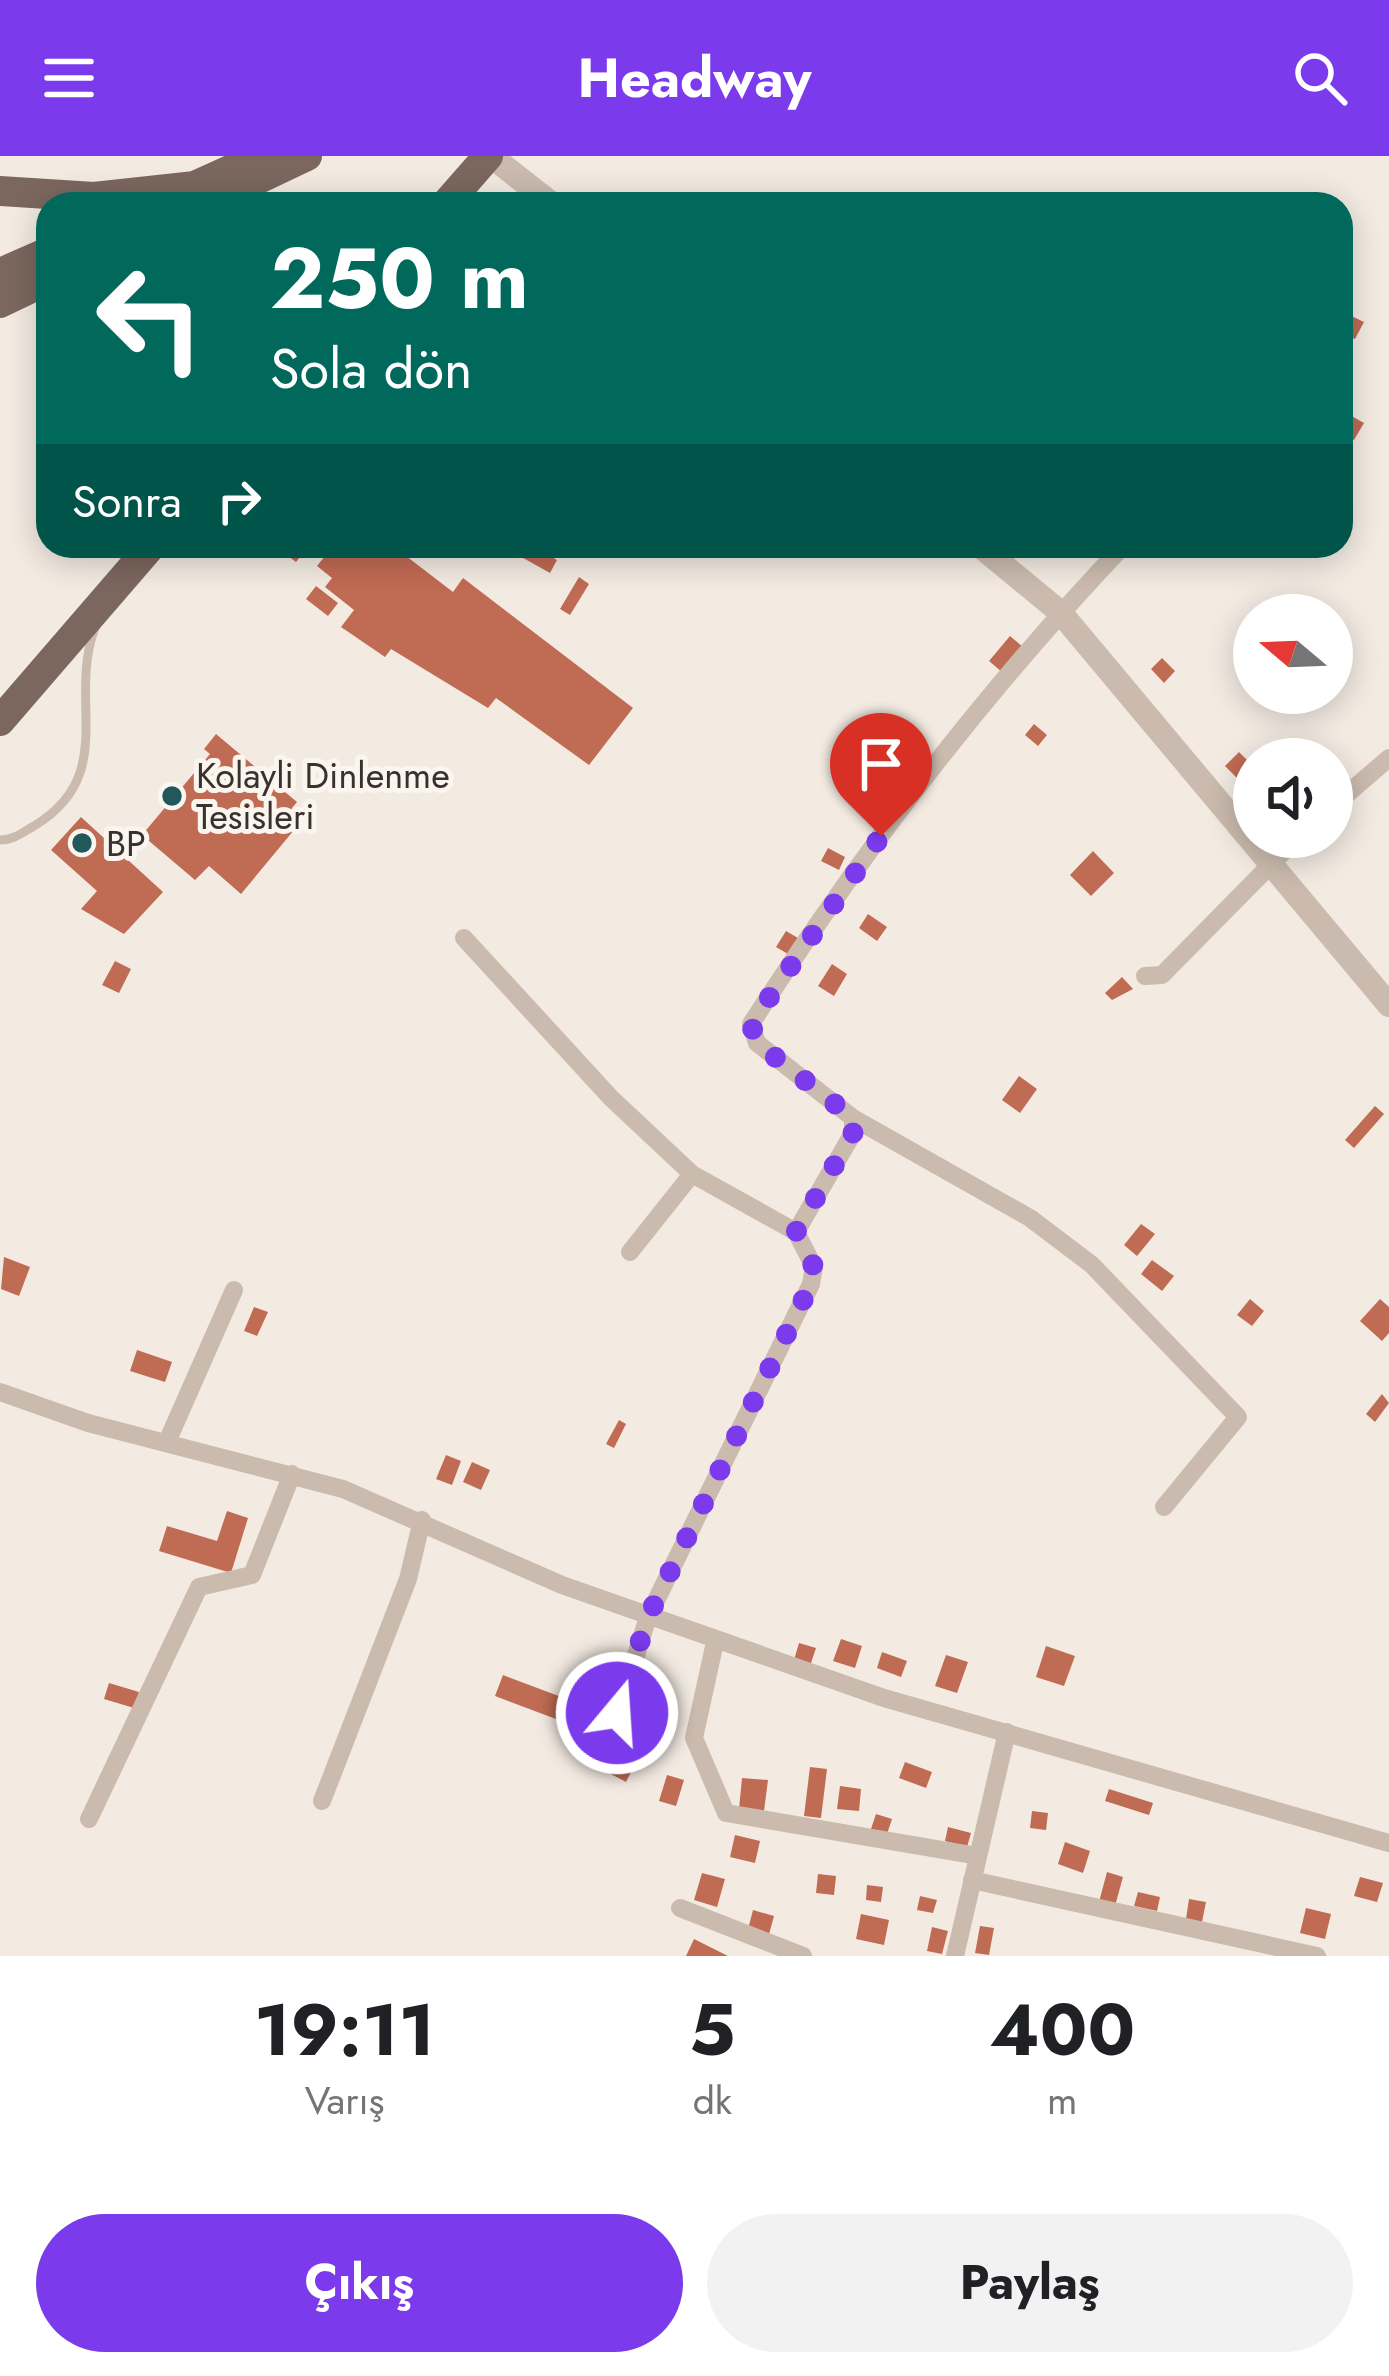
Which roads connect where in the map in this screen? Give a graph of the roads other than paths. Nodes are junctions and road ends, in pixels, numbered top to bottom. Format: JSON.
{"nodes":[{"id":1,"x":261,"y":156,"type":"edge"},
{"id":2,"x":307,"y":156,"type":"edge"},
{"id":3,"x":489,"y":156,"type":"edge"},
{"id":4,"x":0,"y":191,"type":"edge"},
{"id":5,"x":206,"y":192,"type":"edge"},
{"id":6,"x":209,"y":192,"type":"edge"},
{"id":7,"x":457,"y":192,"type":"edge"},
{"id":8,"x":536,"y":192,"type":"edge"},
{"id":9,"x":36,"y":193,"type":"edge"},
{"id":10,"x":36,"y":256,"type":"edge"},
{"id":11,"x":0,"y":273,"type":"edge"},
{"id":12,"x":36,"y":286,"type":"edge"},
{"id":13,"x":0,"y":303,"type":"edge"},
{"id":14,"x":141,"y":558,"type":"edge"},
{"id":15,"x":995,"y":558,"type":"edge"},
{"id":16,"x":1112,"y":558,"type":"edge"},
{"id":17,"x":106,"y":599,"type":"junction"},
{"id":18,"x":1060,"y":612,"type":"junction"},
{"id":19,"x":0,"y":721,"type":"edge"},
{"id":20,"x":1389,"y":758,"type":"edge"},
{"id":21,"x":1353,"y":789,"type":"edge"},
{"id":22,"x":0,"y":840,"type":"edge"},
{"id":23,"x":1274,"y":858,"type":"edge"},
{"id":24,"x":1272,"y":860,"type":"junction"},
{"id":25,"x":464,"y":938,"type":"dead end"},
{"id":26,"x":1145,"y":976,"type":"dead end"},
{"id":27,"x":1389,"y":1005,"type":"edge"},
{"id":28,"x":853,"y":1118,"type":"junction"},
{"id":29,"x":692,"y":1174,"type":"junction"},
{"id":30,"x":796,"y":1232,"type":"junction"},
{"id":31,"x":630,"y":1252,"type":"dead end"},
{"id":32,"x":234,"y":1290,"type":"dead end"},
{"id":33,"x":0,"y":1392,"type":"edge"},
{"id":34,"x":167,"y":1442,"type":"junction"},
{"id":35,"x":292,"y":1474,"type":"junction"},
{"id":36,"x":1164,"y":1507,"type":"dead end"},
{"id":37,"x":422,"y":1520,"type":"junction"},
{"id":38,"x":648,"y":1617,"type":"junction"},
{"id":39,"x":715,"y":1642,"type":"junction"},
{"id":40,"x":617,"y":1713,"type":"dead end"},
{"id":41,"x":1006,"y":1732,"type":"junction"},
{"id":42,"x":322,"y":1801,"type":"dead end"},
{"id":43,"x":89,"y":1819,"type":"dead end"},
{"id":44,"x":1389,"y":1843,"type":"edge"},
{"id":45,"x":978,"y":1856,"type":"junction"},
{"id":46,"x":972,"y":1880,"type":"junction"},
{"id":47,"x":680,"y":1908,"type":"dead end"},
{"id":48,"x":803,"y":1956,"type":"edge"},
{"id":49,"x":955,"y":1956,"type":"edge"},
{"id":50,"x":1317,"y":1956,"type":"edge"}],
"edges":[{"from":1,"to":5,"type":"main road"},
{"from":2,"to":6,"type":"main road"},
{"from":3,"to":7,"type":"main road"},
{"from":3,"to":8,"type":"street"},
{"from":4,"to":9,"type":"main road"},
{"from":10,"to":11,"type":"main road"},
{"from":12,"to":13,"type":"main road"},
{"from":14,"to":17,"type":"main road"},
{"from":15,"to":18,"type":"street"},
{"from":16,"to":18,"type":"street"},
{"from":17,"to":19,"type":"main road"},
{"from":17,"to":22,"type":"lane"},
{"from":18,"to":24,"type":"street"},
{"from":18,"to":28,"type":"street"},
{"from":20,"to":21,"type":"street"},
{"from":23,"to":24,"type":"street"},
{"from":24,"to":26,"type":"street"},
{"from":24,"to":27,"type":"street"},
{"from":25,"to":29,"type":"street"},
{"from":28,"to":30,"type":"street"},
{"from":28,"to":36,"type":"street"},
{"from":29,"to":30,"type":"street"},
{"from":29,"to":31,"type":"street"},
{"from":30,"to":38,"type":"street"},
{"from":32,"to":34,"type":"street"},
{"from":33,"to":34,"type":"street"},
{"from":34,"to":35,"type":"street"},
{"from":35,"to":37,"type":"street"},
{"from":35,"to":43,"type":"street"},
{"from":37,"to":38,"type":"street"},
{"from":37,"to":42,"type":"street"},
{"from":38,"to":39,"type":"street"},
{"from":38,"to":40,"type":"street"},
{"from":39,"to":41,"type":"street"},
{"from":39,"to":45,"type":"street"},
{"from":41,"to":44,"type":"street"},
{"from":41,"to":45,"type":"street"},
{"from":45,"to":46,"type":"street"},
{"from":46,"to":49,"type":"street"},
{"from":46,"to":50,"type":"street"},
{"from":47,"to":48,"type":"street"}]}
